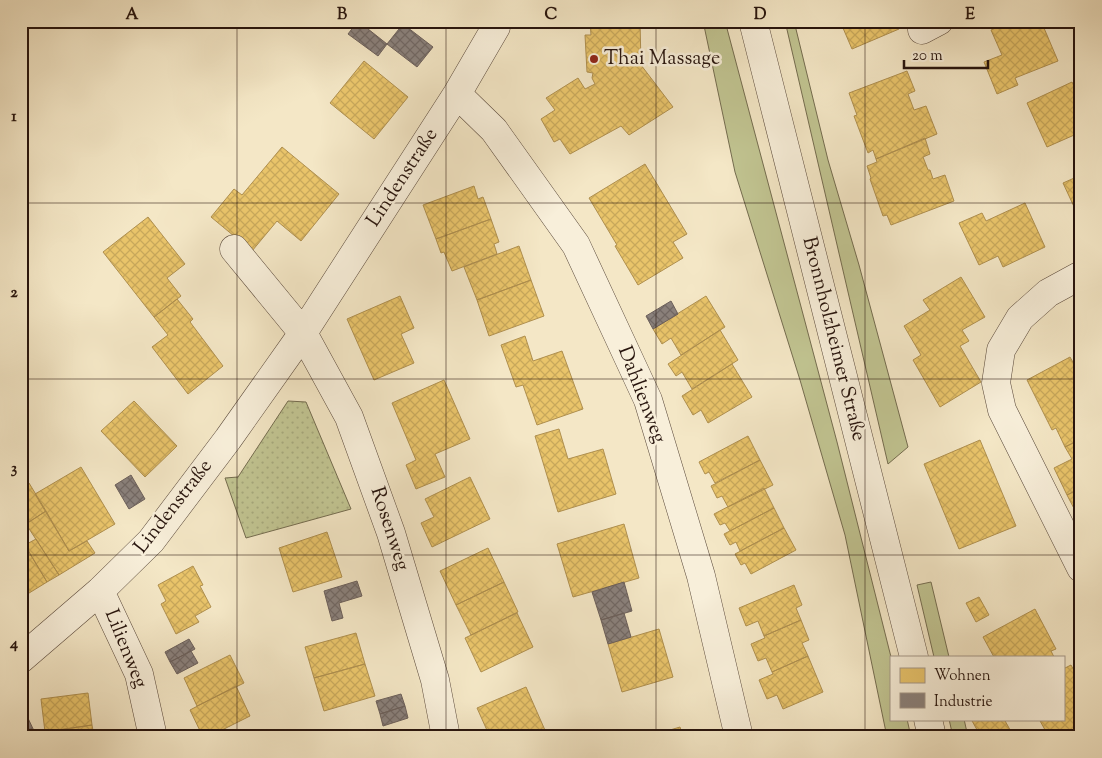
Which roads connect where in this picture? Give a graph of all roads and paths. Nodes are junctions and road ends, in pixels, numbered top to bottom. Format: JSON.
{"nodes":[{"id":1,"x":497,"y":21,"type":"edge"},
{"id":2,"x":753,"y":21,"type":"edge"},
{"id":3,"x":457,"y":94,"type":"junction"},
{"id":4,"x":234,"y":249,"type":"dead end"},
{"id":5,"x":1081,"y":275,"type":"edge"},
{"id":6,"x":303,"y":332,"type":"junction"},
{"id":7,"x":1081,"y":568,"type":"edge"},
{"id":8,"x":100,"y":591,"type":"junction"},
{"id":9,"x":914,"y":656,"type":"edge"},
{"id":10,"x":21,"y":659,"type":"edge"},
{"id":11,"x":928,"y":720,"type":"edge"},
{"id":12,"x":153,"y":737,"type":"edge"},
{"id":13,"x":446,"y":737,"type":"edge"},
{"id":14,"x":739,"y":737,"type":"edge"},
{"id":15,"x":932,"y":737,"type":"edge"}],
"edges":[{"from":1,"to":3,"type":"street","name":"Lindenstraße"},
{"from":2,"to":9,"type":"street","name":"Bronnholzheimer Straße"},
{"from":3,"to":6,"type":"street","name":"Lindenstraße"},
{"from":3,"to":14,"type":"street","name":"Dahlienweg"},
{"from":4,"to":6,"type":"street"},
{"from":5,"to":7,"type":"street"},
{"from":6,"to":8,"type":"street","name":"Lindenstraße"},
{"from":6,"to":13,"type":"street","name":"Rosenweg"},
{"from":8,"to":10,"type":"street","name":"Lindenstraße"},
{"from":8,"to":12,"type":"street","name":"Lilienweg"},
{"from":11,"to":15,"type":"street"}]}
